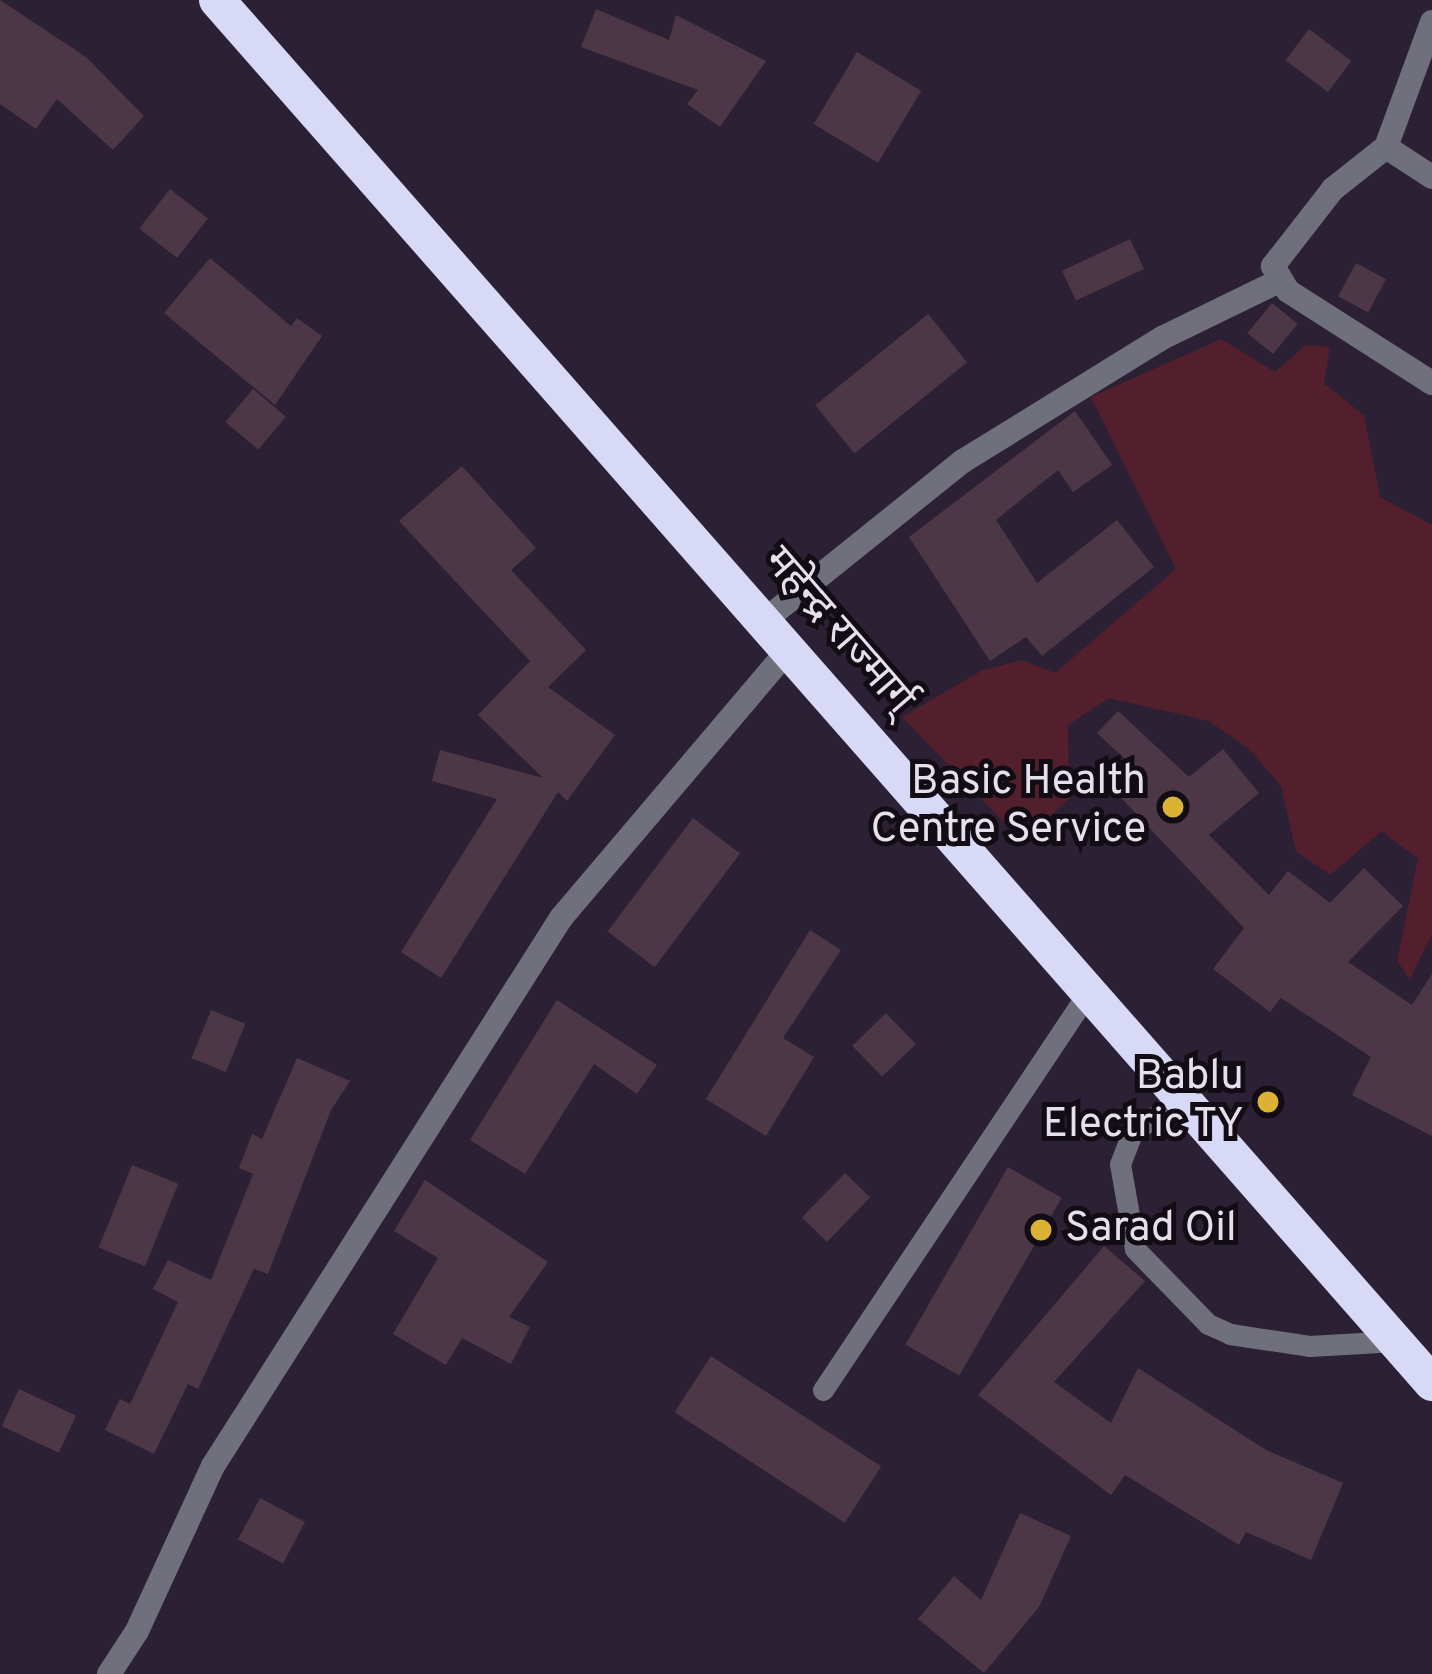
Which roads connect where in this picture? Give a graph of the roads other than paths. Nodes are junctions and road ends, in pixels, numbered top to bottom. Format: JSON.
{"nodes":[{"id":1,"x":217,"y":0,"type":"edge"},
{"id":2,"x":1432,"y":22,"type":"edge"},
{"id":3,"x":1386,"y":147,"type":"junction"},
{"id":4,"x":1432,"y":177,"type":"edge"},
{"id":5,"x":1281,"y":280,"type":"junction"},
{"id":6,"x":1432,"y":383,"type":"edge"},
{"id":7,"x":765,"y":620,"type":"junction"},
{"id":8,"x":790,"y":648,"type":"junction"},
{"id":9,"x":1092,"y":987,"type":"junction"},
{"id":10,"x":1183,"y":1096,"type":"junction"},
{"id":11,"x":1398,"y":1341,"type":"junction"},
{"id":12,"x":1432,"y":1383,"type":"edge"},
{"id":13,"x":823,"y":1390,"type":"dead end"},
{"id":14,"x":110,"y":1674,"type":"edge"}],
"edges":[{"from":1,"to":7,"type":"highway","name":"महेन्द्र राज्मार्ग्"},
{"from":2,"to":3,"type":"street"},
{"from":3,"to":4,"type":"street"},
{"from":3,"to":5,"type":"street"},
{"from":5,"to":6,"type":"street"},
{"from":5,"to":7,"type":"street"},
{"from":7,"to":8,"type":"highway","name":"महेन्द्र राज्मार्ग्"},
{"from":8,"to":9,"type":"highway","name":"महेन्द्र राज्मार्ग्"},
{"from":8,"to":14,"type":"street"},
{"from":9,"to":10,"type":"highway","name":"महेन्द्र राज्मार्ग्"},
{"from":9,"to":13,"type":"lane"},
{"from":10,"to":11,"type":"highway","name":"महेन्द्र राज्मार्ग्"},
{"from":10,"to":11,"type":"lane"},
{"from":11,"to":12,"type":"highway","name":"महेन्द्र राज्मार्ग्"}]}
